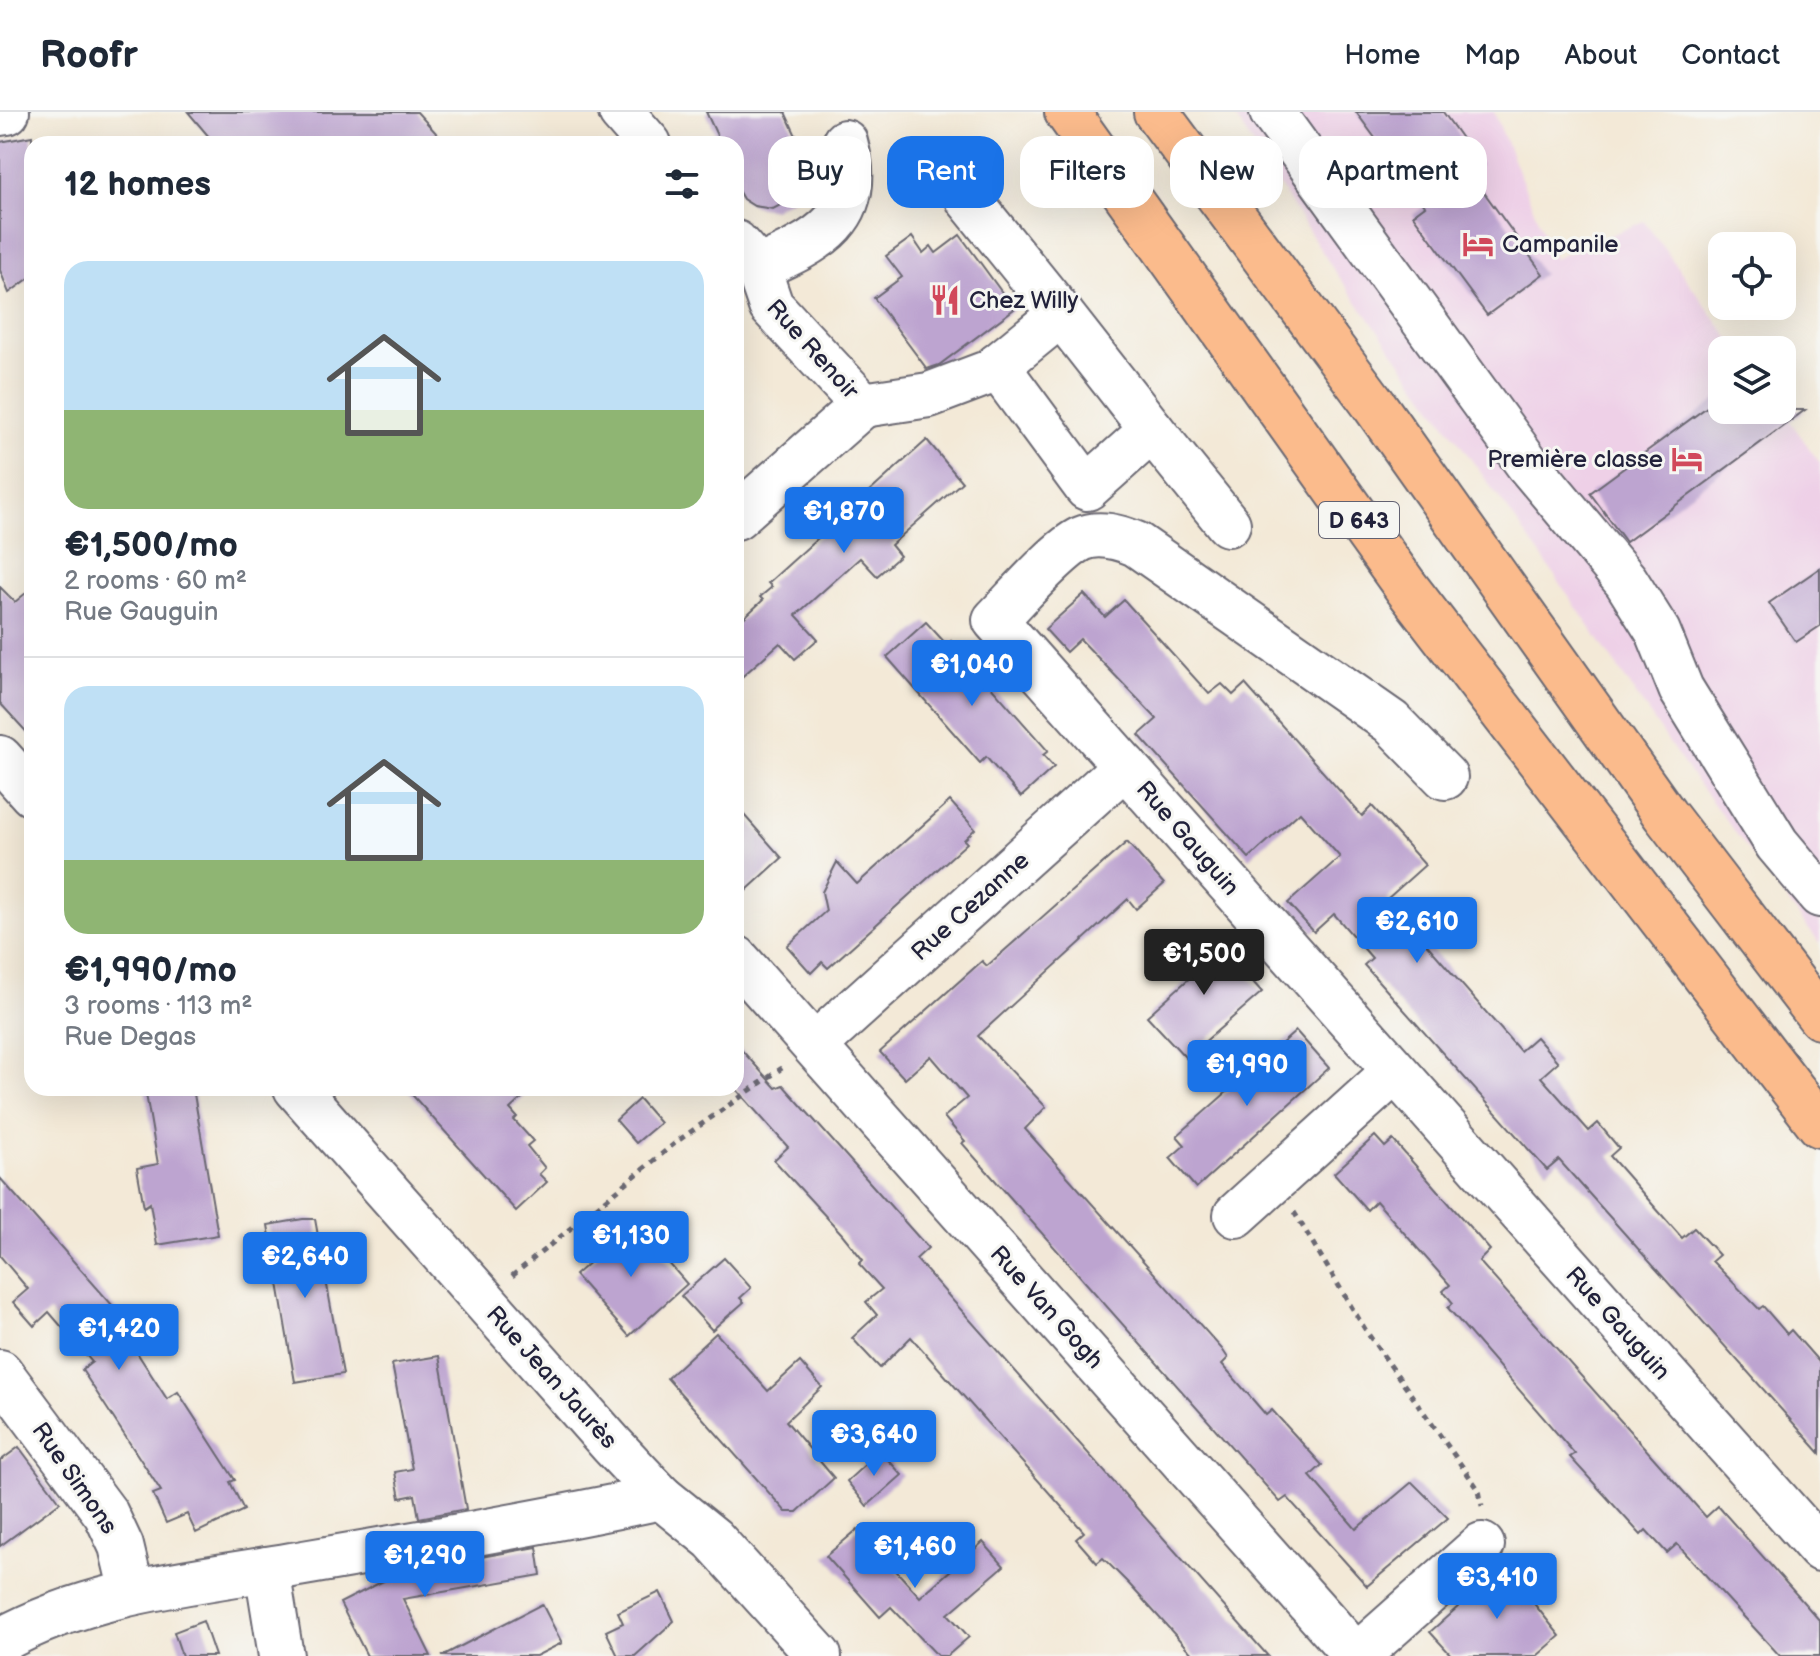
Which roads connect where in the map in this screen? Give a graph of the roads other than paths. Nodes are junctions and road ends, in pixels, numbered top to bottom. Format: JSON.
{"nodes":[{"id":1,"x":7,"y":112,"type":"edge"},
{"id":2,"x":621,"y":112,"type":"edge"},
{"id":3,"x":1067,"y":112,"type":"edge"},
{"id":4,"x":1156,"y":112,"type":"edge"},
{"id":5,"x":1273,"y":112,"type":"edge"},
{"id":6,"x":0,"y":113,"type":"edge"},
{"id":7,"x":642,"y":136,"type":"edge"},
{"id":8,"x":844,"y":208,"type":"edge"},
{"id":9,"x":975,"y":208,"type":"edge"},
{"id":10,"x":747,"y":255,"type":"edge"},
{"id":11,"x":1061,"y":314,"type":"junction"},
{"id":12,"x":997,"y":366,"type":"junction"},
{"id":13,"x":863,"y":405,"type":"junction"},
{"id":14,"x":1152,"y":430,"type":"junction"},
{"id":15,"x":744,"y":510,"type":"edge"},
{"id":16,"x":1228,"y":524,"type":"dead end"},
{"id":17,"x":0,"y":758,"type":"edge"},
{"id":18,"x":1125,"y":766,"type":"junction"},
{"id":19,"x":1445,"y":777,"type":"dead end"},
{"id":20,"x":24,"y":785,"type":"edge"},
{"id":21,"x":1820,"y":895,"type":"edge"},
{"id":22,"x":744,"y":967,"type":"edge"},
{"id":23,"x":1820,"y":1017,"type":"edge"},
{"id":24,"x":815,"y":1045,"type":"junction"},
{"id":25,"x":1394,"y":1072,"type":"junction"},
{"id":26,"x":303,"y":1096,"type":"edge"},
{"id":27,"x":1820,"y":1125,"type":"edge"},
{"id":28,"x":1236,"y":1215,"type":"dead end"},
{"id":29,"x":5,"y":1389,"type":"edge"},
{"id":30,"x":661,"y":1497,"type":"junction"},
{"id":31,"x":1482,"y":1545,"type":"road end"},
{"id":32,"x":1820,"y":1549,"type":"edge"},
{"id":33,"x":267,"y":1569,"type":"junction"},
{"id":34,"x":132,"y":1592,"type":"junction"},
{"id":35,"x":0,"y":1641,"type":"edge"},
{"id":36,"x":281,"y":1656,"type":"edge"},
{"id":37,"x":819,"y":1656,"type":"edge"},
{"id":38,"x":1356,"y":1656,"type":"edge"}],
"edges":[{"from":1,"to":6,"type":"street"},
{"from":2,"to":7,"type":"street"},
{"from":3,"to":27,"type":"highway","number":"D 643"},
{"from":4,"to":23,"type":"highway","number":"D 643"},
{"from":5,"to":21,"type":"street"},
{"from":8,"to":10,"type":"street"},
{"from":9,"to":11,"type":"street"},
{"from":10,"to":13,"type":"street","name":"Rue Renoir"},
{"from":11,"to":12,"type":"street"},
{"from":11,"to":14,"type":"street"},
{"from":12,"to":13,"type":"street"},
{"from":12,"to":14,"type":"street"},
{"from":13,"to":15,"type":"street","name":"Rue Renoir"},
{"from":14,"to":16,"type":"street"},
{"from":17,"to":20,"type":"street"},
{"from":18,"to":19,"type":"street","name":"Rue Gauguin"},
{"from":18,"to":24,"type":"street","name":"Rue Cezanne"},
{"from":18,"to":25,"type":"street","name":"Rue Gauguin"},
{"from":22,"to":24,"type":"street","name":"Rue Van Gogh"},
{"from":24,"to":38,"type":"street","name":"Rue Van Gogh"},
{"from":25,"to":28,"type":"street"},
{"from":25,"to":32,"type":"street","name":"Rue Gauguin"},
{"from":26,"to":30,"type":"street","name":"Rue Jean Jaurès"},
{"from":29,"to":34,"type":"street","name":"Rue Simons"},
{"from":30,"to":33,"type":"street"},
{"from":30,"to":37,"type":"street","name":"Rue Jean Jaurès"},
{"from":31,"to":38,"type":"street"},
{"from":33,"to":34,"type":"street"},
{"from":33,"to":36,"type":"street"},
{"from":34,"to":35,"type":"street"}]}
